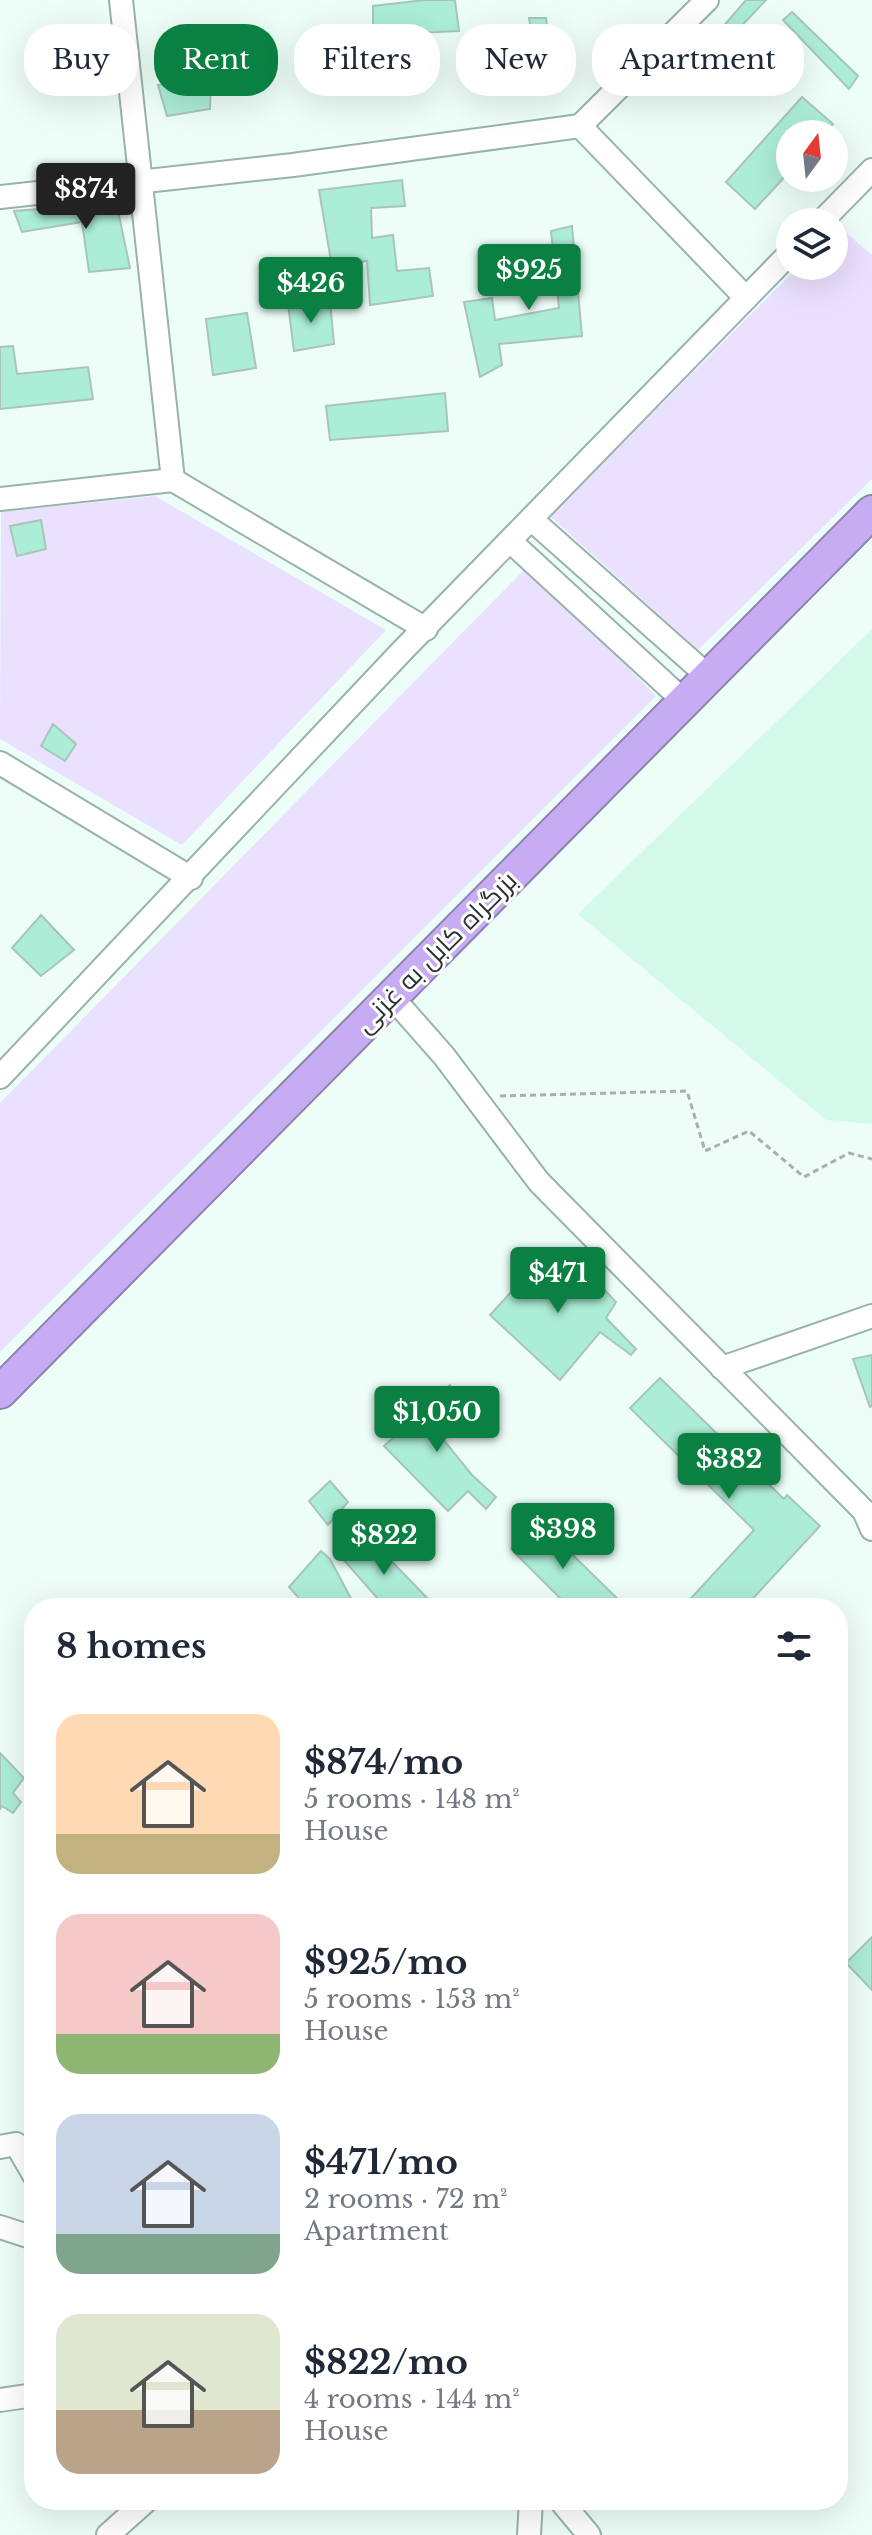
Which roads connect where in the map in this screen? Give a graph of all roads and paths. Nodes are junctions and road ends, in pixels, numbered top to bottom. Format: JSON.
{"nodes":[{"id":1,"x":121,"y":0,"type":"edge"},
{"id":2,"x":707,"y":0,"type":"edge"},
{"id":3,"x":580,"y":126,"type":"junction"},
{"id":4,"x":872,"y":170,"type":"edge"},
{"id":5,"x":138,"y":182,"type":"junction"},
{"id":6,"x":0,"y":197,"type":"edge"},
{"id":7,"x":835,"y":208,"type":"edge"},
{"id":8,"x":776,"y":267,"type":"edge"},
{"id":9,"x":746,"y":298,"type":"junction"},
{"id":10,"x":173,"y":480,"type":"junction"},
{"id":11,"x":0,"y":499,"type":"edge"},
{"id":12,"x":872,"y":512,"type":"edge"},
{"id":13,"x":531,"y":519,"type":"junction"},
{"id":14,"x":510,"y":541,"type":"junction"},
{"id":15,"x":426,"y":629,"type":"junction"},
{"id":16,"x":709,"y":677,"type":"junction"},
{"id":17,"x":685,"y":702,"type":"junction"},
{"id":18,"x":0,"y":763,"type":"edge"},
{"id":19,"x":191,"y":878,"type":"junction"},
{"id":20,"x":392,"y":997,"type":"junction"},
{"id":21,"x":0,"y":1077,"type":"edge"},
{"id":22,"x":476,"y":1097,"type":"junction"},
{"id":23,"x":872,"y":1159,"type":"edge"},
{"id":24,"x":872,"y":1316,"type":"edge"},
{"id":25,"x":722,"y":1368,"type":"junction"},
{"id":26,"x":0,"y":1392,"type":"edge"},
{"id":27,"x":871,"y":1524,"type":"edge"},
{"id":28,"x":0,"y":2147,"type":"edge"},
{"id":29,"x":24,"y":2158,"type":"edge"},
{"id":30,"x":0,"y":2227,"type":"edge"},
{"id":31,"x":24,"y":2235,"type":"edge"},
{"id":32,"x":24,"y":2396,"type":"edge"},
{"id":33,"x":0,"y":2400,"type":"edge"},
{"id":34,"x":136,"y":2510,"type":"edge"},
{"id":35,"x":530,"y":2510,"type":"edge"},
{"id":36,"x":568,"y":2510,"type":"edge"},
{"id":37,"x":108,"y":2535,"type":"edge"},
{"id":38,"x":529,"y":2535,"type":"edge"},
{"id":39,"x":589,"y":2535,"type":"edge"}],
"edges":[{"from":1,"to":5,"type":"street"},
{"from":2,"to":3,"type":"street"},
{"from":3,"to":5,"type":"street"},
{"from":3,"to":9,"type":"street"},
{"from":4,"to":7,"type":"street"},
{"from":5,"to":6,"type":"street"},
{"from":5,"to":10,"type":"street"},
{"from":8,"to":9,"type":"street"},
{"from":9,"to":13,"type":"street"},
{"from":10,"to":11,"type":"street"},
{"from":10,"to":15,"type":"street"},
{"from":12,"to":16,"type":"highway","name":"بزرگراه کابل به غزنی"},
{"from":13,"to":14,"type":"street"},
{"from":13,"to":16,"type":"street"},
{"from":14,"to":15,"type":"street"},
{"from":14,"to":17,"type":"street"},
{"from":15,"to":19,"type":"street"},
{"from":16,"to":17,"type":"highway","name":"بزرگراه کابل به غزنی"},
{"from":17,"to":20,"type":"highway","name":"بزرگراه کابل به غزنی"},
{"from":18,"to":19,"type":"street"},
{"from":19,"to":21,"type":"street"},
{"from":20,"to":22,"type":"street"},
{"from":20,"to":26,"type":"highway","name":"بزرگراه کابل به غزنی"},
{"from":22,"to":23,"type":"path"},
{"from":22,"to":25,"type":"street"},
{"from":24,"to":25,"type":"street"},
{"from":25,"to":27,"type":"street"},
{"from":28,"to":29,"type":"street"},
{"from":30,"to":31,"type":"street"},
{"from":32,"to":33,"type":"street"},
{"from":34,"to":37,"type":"street"},
{"from":35,"to":38,"type":"street"},
{"from":36,"to":39,"type":"street"}]}
